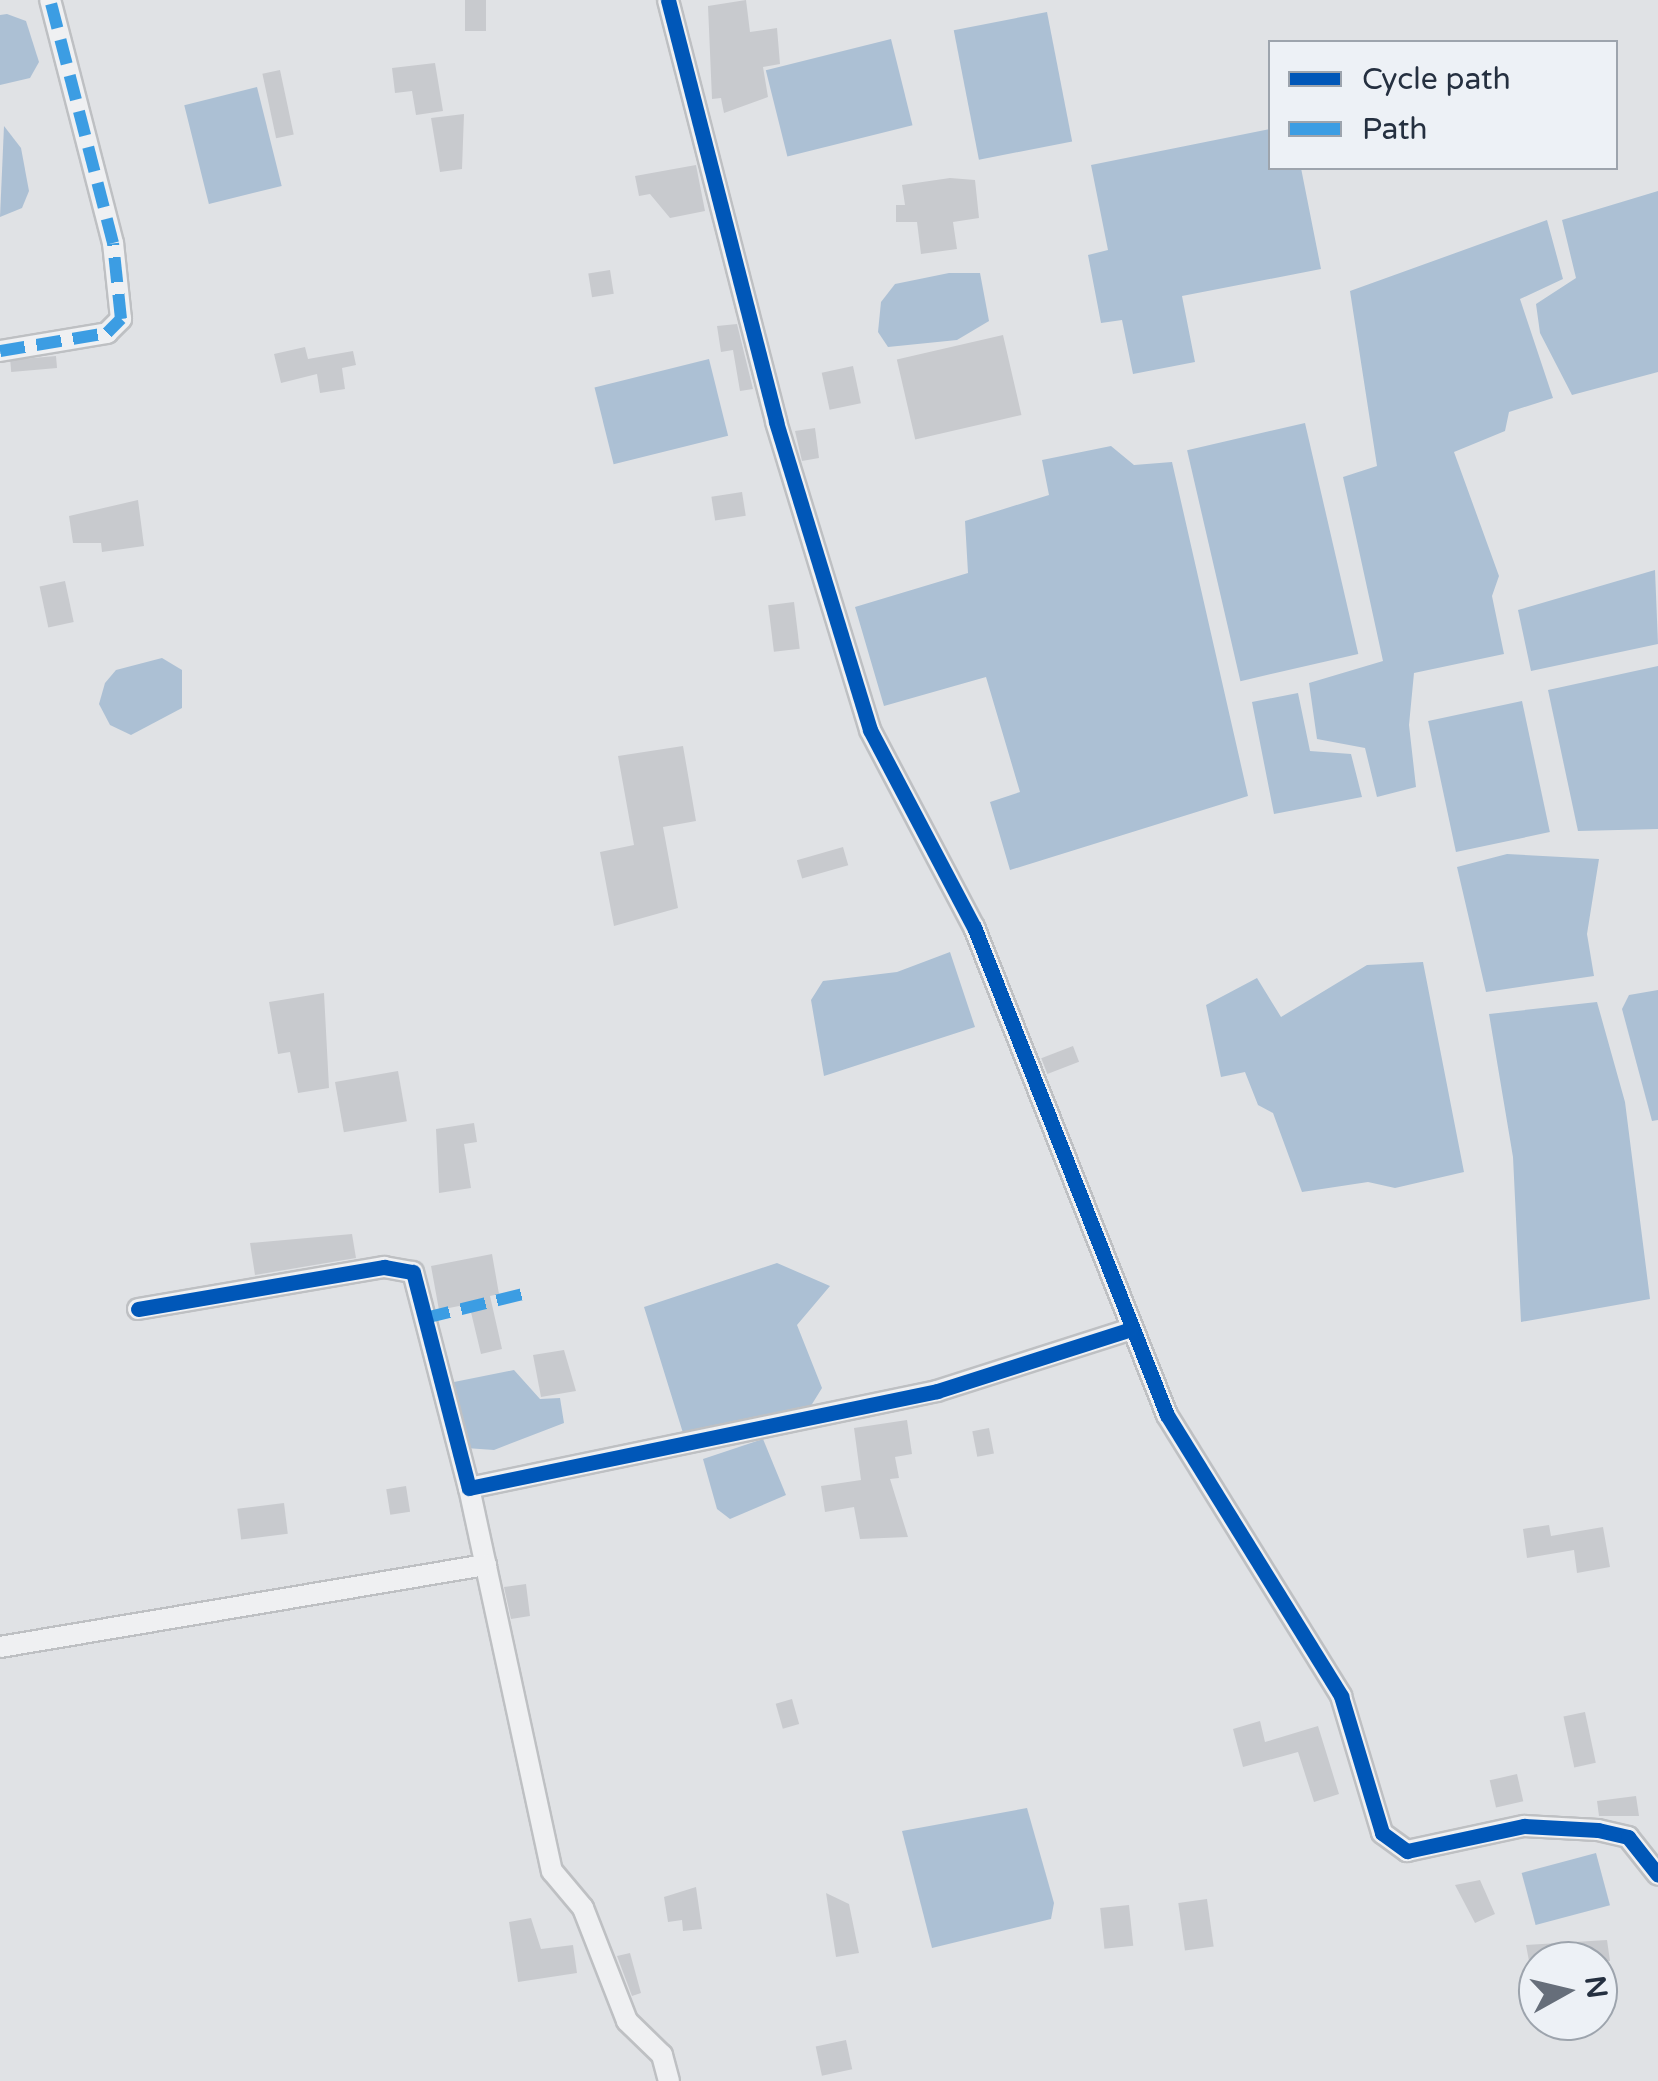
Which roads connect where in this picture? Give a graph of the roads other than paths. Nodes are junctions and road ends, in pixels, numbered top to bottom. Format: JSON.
{"nodes":[{"id":1,"x":50,"y":0,"type":"edge"},
{"id":2,"x":668,"y":0,"type":"edge"},
{"id":3,"x":0,"y":351,"type":"edge"},
{"id":4,"x":138,"y":1309,"type":"dead end"},
{"id":5,"x":1128,"y":1330,"type":"junction"},
{"id":6,"x":469,"y":1488,"type":"junction"},
{"id":7,"x":486,"y":1565,"type":"junction"},
{"id":8,"x":0,"y":1647,"type":"edge"},
{"id":9,"x":1658,"y":1875,"type":"edge"},
{"id":10,"x":669,"y":2081,"type":"edge"}],
"edges":[{"from":1,"to":3,"type":"street"},
{"from":2,"to":5,"type":"street"},
{"from":4,"to":6,"type":"street"},
{"from":5,"to":6,"type":"street"},
{"from":5,"to":9,"type":"street"},
{"from":6,"to":7,"type":"street"},
{"from":7,"to":8,"type":"street"},
{"from":7,"to":10,"type":"street"}]}
